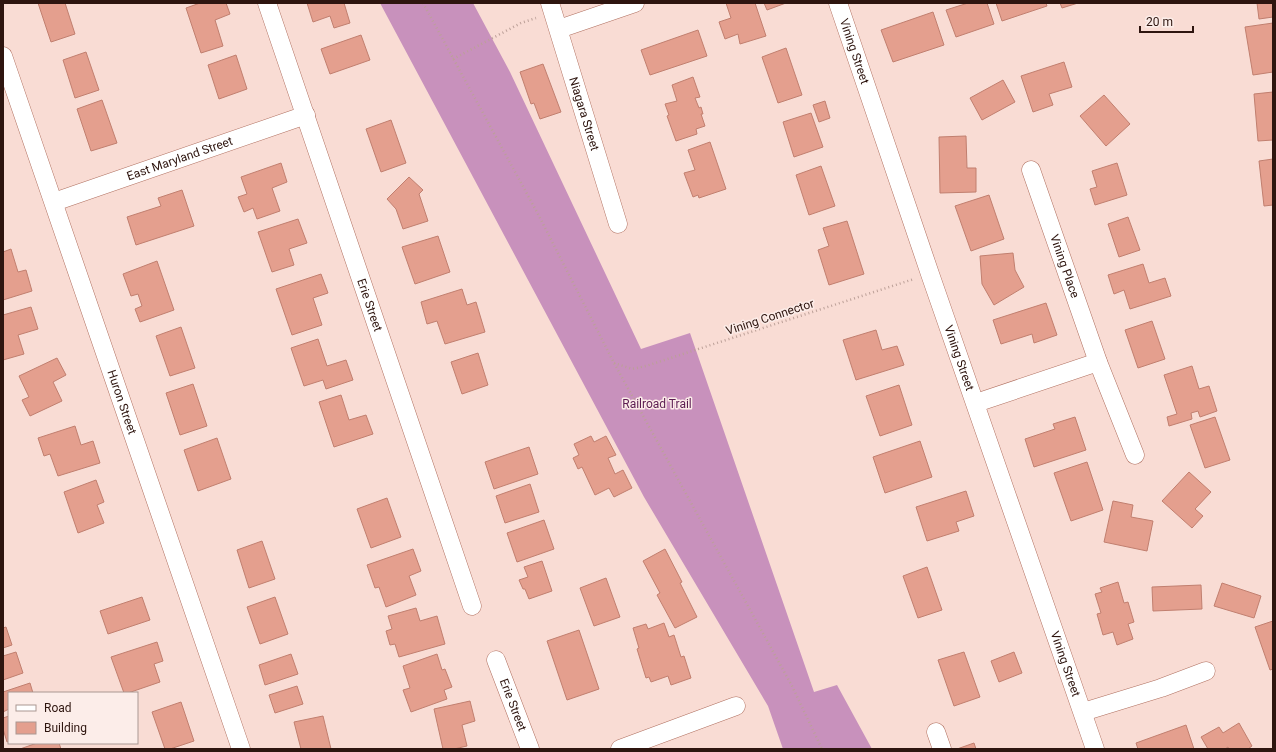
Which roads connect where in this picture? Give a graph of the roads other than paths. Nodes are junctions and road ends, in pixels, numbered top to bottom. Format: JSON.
{"nodes":[{"id":1,"x":267,"y":3,"type":"edge"},
{"id":2,"x":635,"y":3,"type":"edge"},
{"id":3,"x":838,"y":3,"type":"edge"},
{"id":4,"x":554,"y":15,"type":"edge"},
{"id":5,"x":3,"y":56,"type":"edge"},
{"id":6,"x":306,"y":115,"type":"junction"},
{"id":7,"x":1031,"y":170,"type":"dead end"},
{"id":8,"x":54,"y":202,"type":"junction"},
{"id":9,"x":618,"y":224,"type":"dead end"},
{"id":10,"x":1098,"y":362,"type":"junction"},
{"id":11,"x":976,"y":403,"type":"junction"},
{"id":12,"x":1135,"y":455,"type":"dead end"},
{"id":13,"x":472,"y":606,"type":"dead end"},
{"id":14,"x":496,"y":660,"type":"dead end"},
{"id":15,"x":1206,"y":670,"type":"dead end"},
{"id":16,"x":736,"y":706,"type":"dead end"},
{"id":17,"x":1083,"y":712,"type":"junction"},
{"id":18,"x":936,"y":732,"type":"dead end"},
{"id":19,"x":242,"y":749,"type":"edge"},
{"id":20,"x":530,"y":749,"type":"edge"},
{"id":21,"x":620,"y":749,"type":"edge"},
{"id":22,"x":942,"y":749,"type":"edge"},
{"id":23,"x":1095,"y":749,"type":"edge"}],
"edges":[{"from":1,"to":6,"type":"street","name":"Erie Street"},
{"from":2,"to":4,"type":"street"},
{"from":3,"to":11,"type":"street","name":"Vining Street"},
{"from":4,"to":9,"type":"street","name":"Niagara Street"},
{"from":5,"to":8,"type":"street","name":"Huron Street"},
{"from":6,"to":8,"type":"street","name":"East Maryland Street"},
{"from":6,"to":13,"type":"street","name":"Erie Street"},
{"from":7,"to":10,"type":"street","name":"Vining Place"},
{"from":8,"to":19,"type":"street","name":"Huron Street"},
{"from":10,"to":11,"type":"street"},
{"from":10,"to":12,"type":"street","name":"Vining Place"},
{"from":11,"to":17,"type":"street","name":"Vining Street"},
{"from":14,"to":20,"type":"street","name":"Erie Street"},
{"from":15,"to":17,"type":"street","name":"Vining Street"},
{"from":16,"to":21,"type":"street"},
{"from":17,"to":23,"type":"street","name":"Vining Street"},
{"from":18,"to":22,"type":"street"}]}
